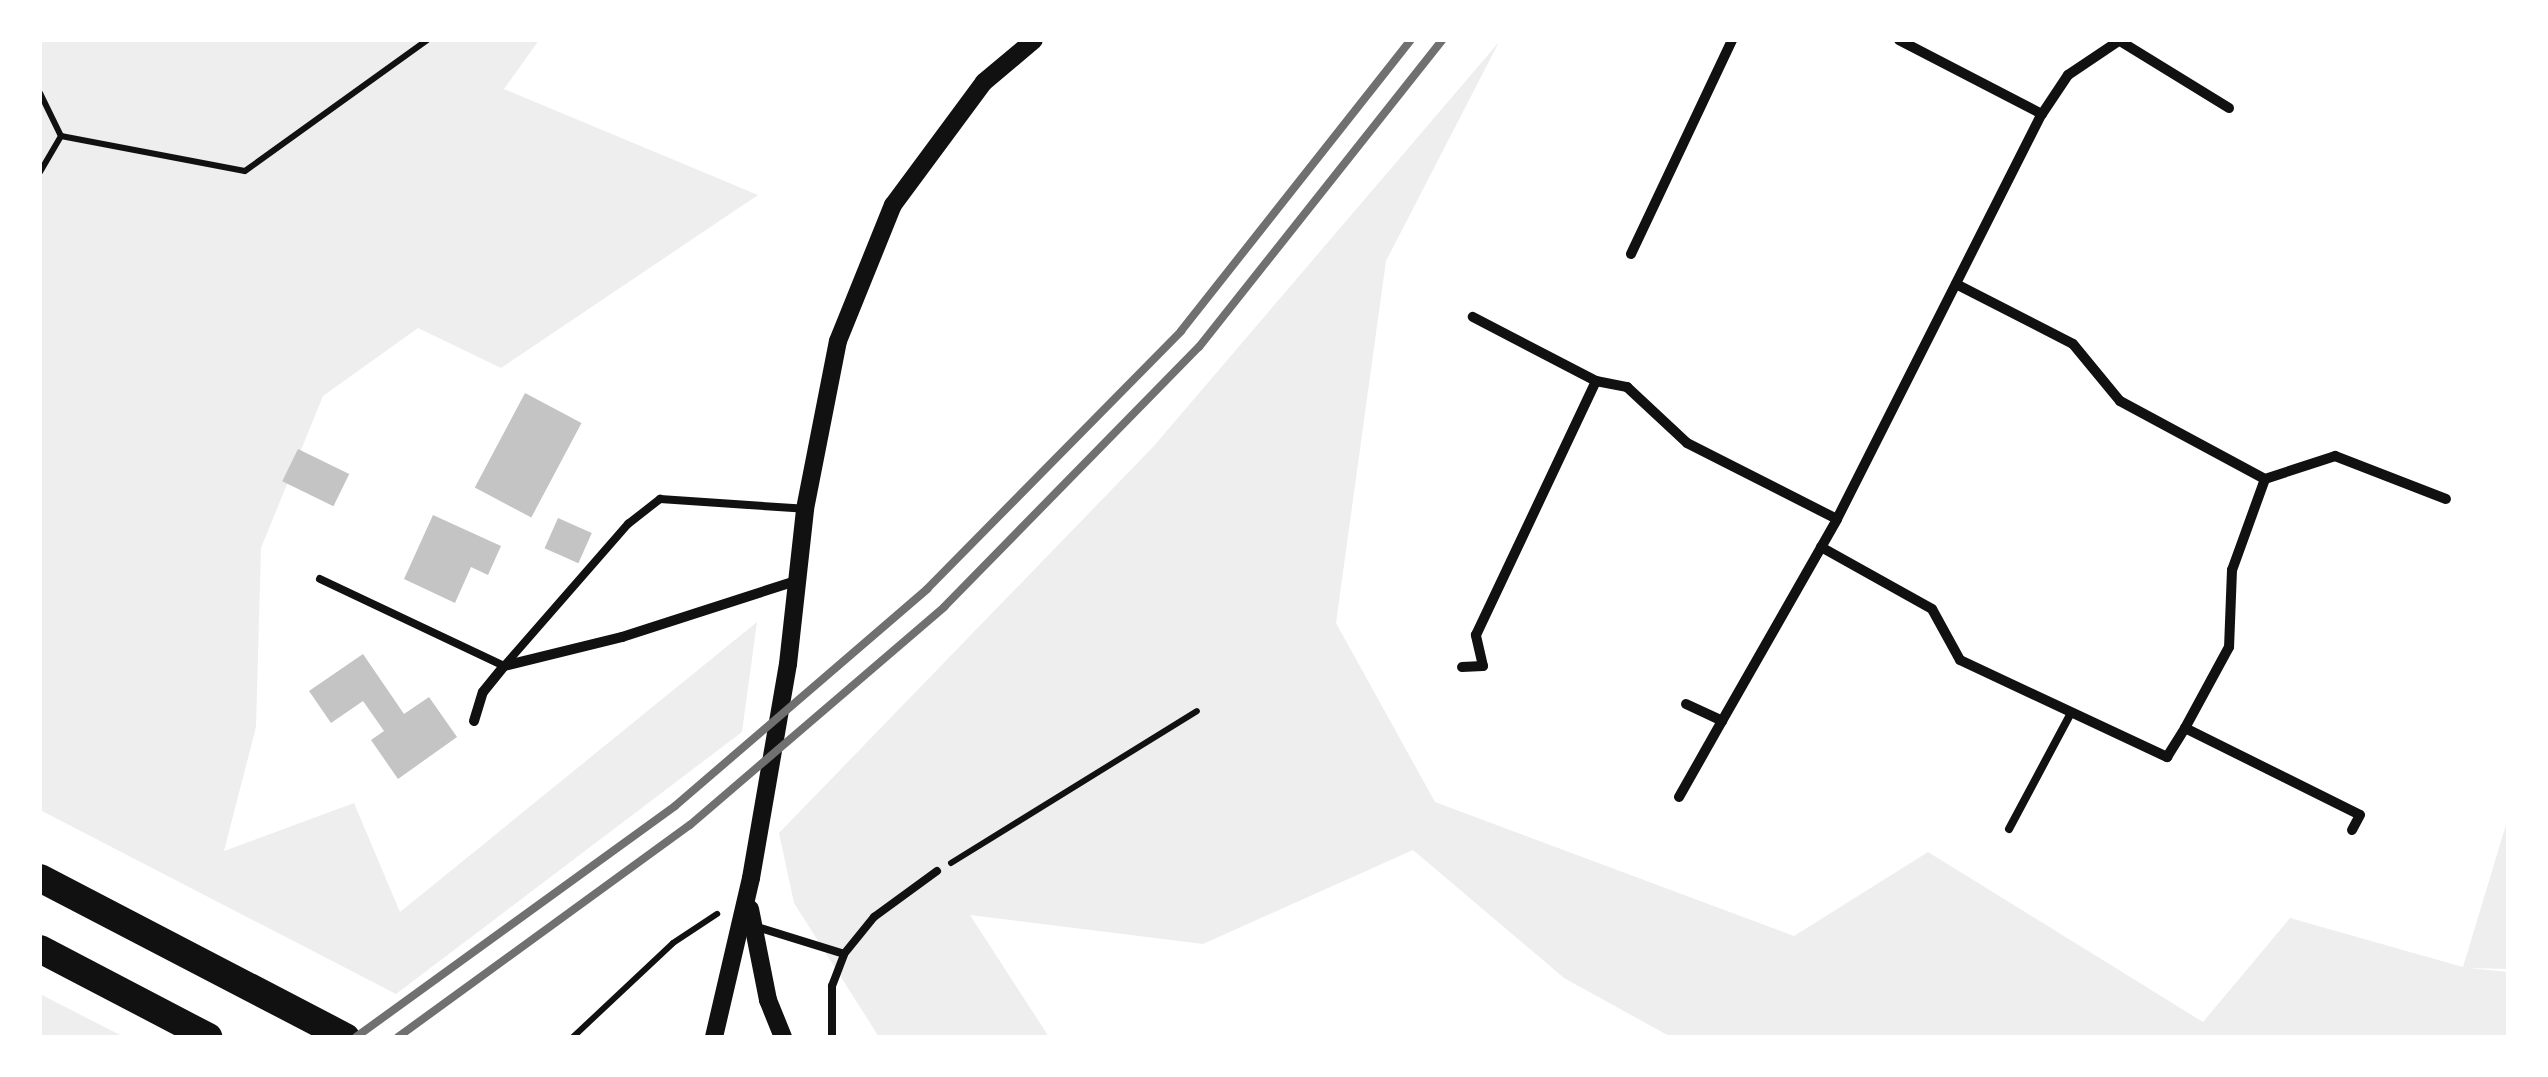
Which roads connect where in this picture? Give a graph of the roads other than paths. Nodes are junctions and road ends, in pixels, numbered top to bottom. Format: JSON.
{"nodes":[{"id":1,"x":1034,"y":40,"type":"edge"},
{"id":2,"x":1732,"y":40,"type":"edge"},
{"id":3,"x":1900,"y":40,"type":"edge"},
{"id":4,"x":2120,"y":41,"type":"edge"},
{"id":5,"x":2229,"y":108,"type":"dead end"},
{"id":6,"x":2042,"y":114,"type":"junction"},
{"id":7,"x":1631,"y":254,"type":"dead end"},
{"id":8,"x":1956,"y":284,"type":"junction"},
{"id":9,"x":1473,"y":317,"type":"dead end"},
{"id":10,"x":1596,"y":381,"type":"junction"},
{"id":11,"x":2266,"y":479,"type":"junction"},
{"id":12,"x":2446,"y":500,"type":"dead end"},
{"id":13,"x":805,"y":509,"type":"junction"},
{"id":14,"x":1837,"y":519,"type":"junction"},
{"id":15,"x":1821,"y":547,"type":"junction"},
{"id":16,"x":320,"y":578,"type":"dead end"},
{"id":17,"x":798,"y":580,"type":"junction"},
{"id":18,"x":504,"y":666,"type":"junction"},
{"id":19,"x":1462,"y":667,"type":"dead end"},
{"id":20,"x":1686,"y":704,"type":"dead end"},
{"id":21,"x":2071,"y":714,"type":"junction"},
{"id":22,"x":1722,"y":721,"type":"junction"},
{"id":23,"x":474,"y":722,"type":"dead end"},
{"id":24,"x":2186,"y":728,"type":"junction"},
{"id":25,"x":1679,"y":797,"type":"dead end"},
{"id":26,"x":2009,"y":829,"type":"dead end"},
{"id":27,"x":2352,"y":830,"type":"dead end"},
{"id":28,"x":937,"y":872,"type":"road end"},
{"id":29,"x":40,"y":878,"type":"edge"},
{"id":30,"x":749,"y":886,"type":"junction"},
{"id":31,"x":752,"y":926,"type":"junction"},
{"id":32,"x":40,"y":949,"type":"edge"},
{"id":33,"x":844,"y":954,"type":"junction"},
{"id":34,"x":208,"y":1037,"type":"edge"},
{"id":35,"x":346,"y":1037,"type":"edge"},
{"id":36,"x":714,"y":1037,"type":"edge"},
{"id":37,"x":783,"y":1037,"type":"edge"},
{"id":38,"x":832,"y":1037,"type":"edge"}],
"edges":[{"from":1,"to":13,"type":"street"},
{"from":2,"to":7,"type":"street"},
{"from":3,"to":6,"type":"street"},
{"from":4,"to":5,"type":"street"},
{"from":4,"to":6,"type":"street"},
{"from":6,"to":8,"type":"street"},
{"from":8,"to":11,"type":"street"},
{"from":8,"to":14,"type":"street"},
{"from":9,"to":10,"type":"street"},
{"from":10,"to":14,"type":"street"},
{"from":10,"to":19,"type":"street"},
{"from":11,"to":12,"type":"street"},
{"from":11,"to":24,"type":"street"},
{"from":13,"to":17,"type":"street"},
{"from":13,"to":18,"type":"lane"},
{"from":14,"to":15,"type":"street"},
{"from":15,"to":21,"type":"street"},
{"from":15,"to":22,"type":"street"},
{"from":16,"to":18,"type":"lane"},
{"from":17,"to":18,"type":"street"},
{"from":17,"to":30,"type":"street"},
{"from":18,"to":23,"type":"street"},
{"from":20,"to":22,"type":"street"},
{"from":21,"to":24,"type":"street"},
{"from":21,"to":26,"type":"lane"},
{"from":22,"to":25,"type":"street"},
{"from":24,"to":27,"type":"street"},
{"from":28,"to":33,"type":"lane"},
{"from":29,"to":35,"type":"highway"},
{"from":30,"to":31,"type":"street"},
{"from":30,"to":36,"type":"street"},
{"from":31,"to":33,"type":"lane"},
{"from":31,"to":37,"type":"street"},
{"from":32,"to":34,"type":"highway"},
{"from":33,"to":38,"type":"lane"}]}
